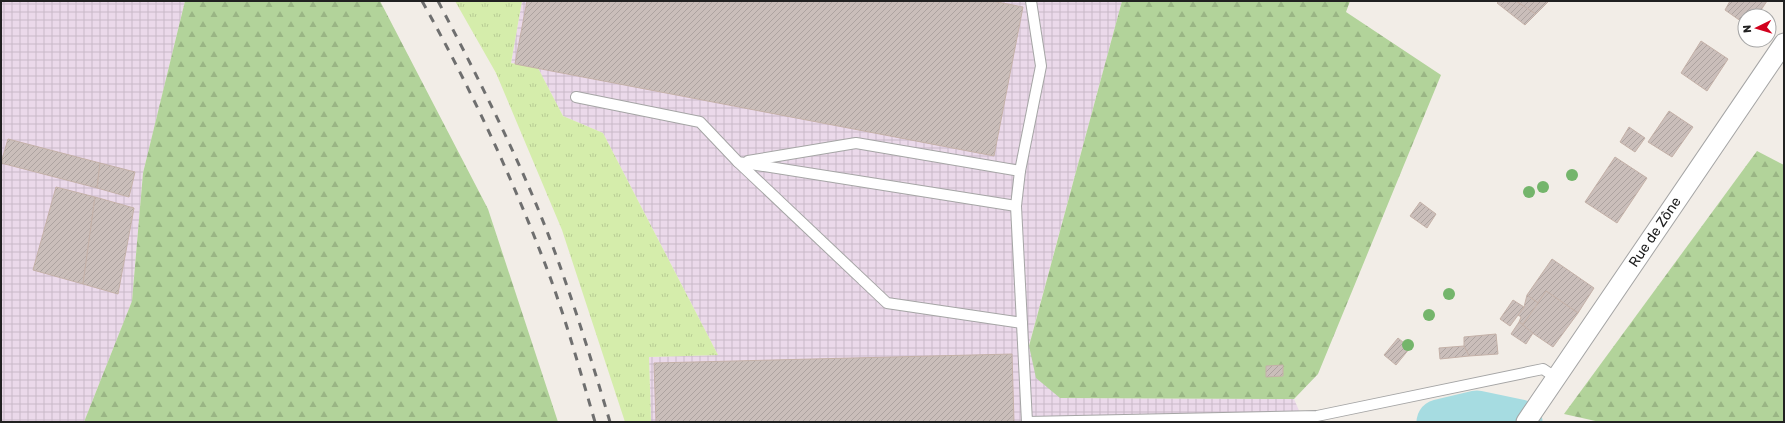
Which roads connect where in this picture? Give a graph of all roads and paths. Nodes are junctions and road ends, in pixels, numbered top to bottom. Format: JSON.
{"nodes":[{"id":1,"x":1031,"y":1,"type":"edge"},
{"id":2,"x":1784,"y":43,"type":"edge"},
{"id":3,"x":576,"y":97,"type":"dead end"},
{"id":4,"x":738,"y":162,"type":"junction"},
{"id":5,"x":1020,"y":171,"type":"junction"},
{"id":6,"x":1016,"y":206,"type":"junction"},
{"id":7,"x":1022,"y":323,"type":"junction"},
{"id":8,"x":1555,"y":378,"type":"junction"},
{"id":9,"x":1241,"y":420,"type":"edge"},
{"id":10,"x":1027,"y":422,"type":"edge"},
{"id":11,"x":1526,"y":422,"type":"edge"}],
"edges":[{"from":1,"to":5,"type":"lane"},
{"from":2,"to":8,"type":"street","name":"Rue de Zône"},
{"from":3,"to":4,"type":"lane"},
{"from":4,"to":5,"type":"lane"},
{"from":4,"to":6,"type":"lane"},
{"from":4,"to":7,"type":"lane"},
{"from":5,"to":6,"type":"lane"},
{"from":6,"to":7,"type":"lane"},
{"from":7,"to":10,"type":"lane"},
{"from":8,"to":9,"type":"lane"},
{"from":8,"to":11,"type":"street","name":"Rue de Zône"},
{"from":9,"to":10,"type":"lane"}]}
